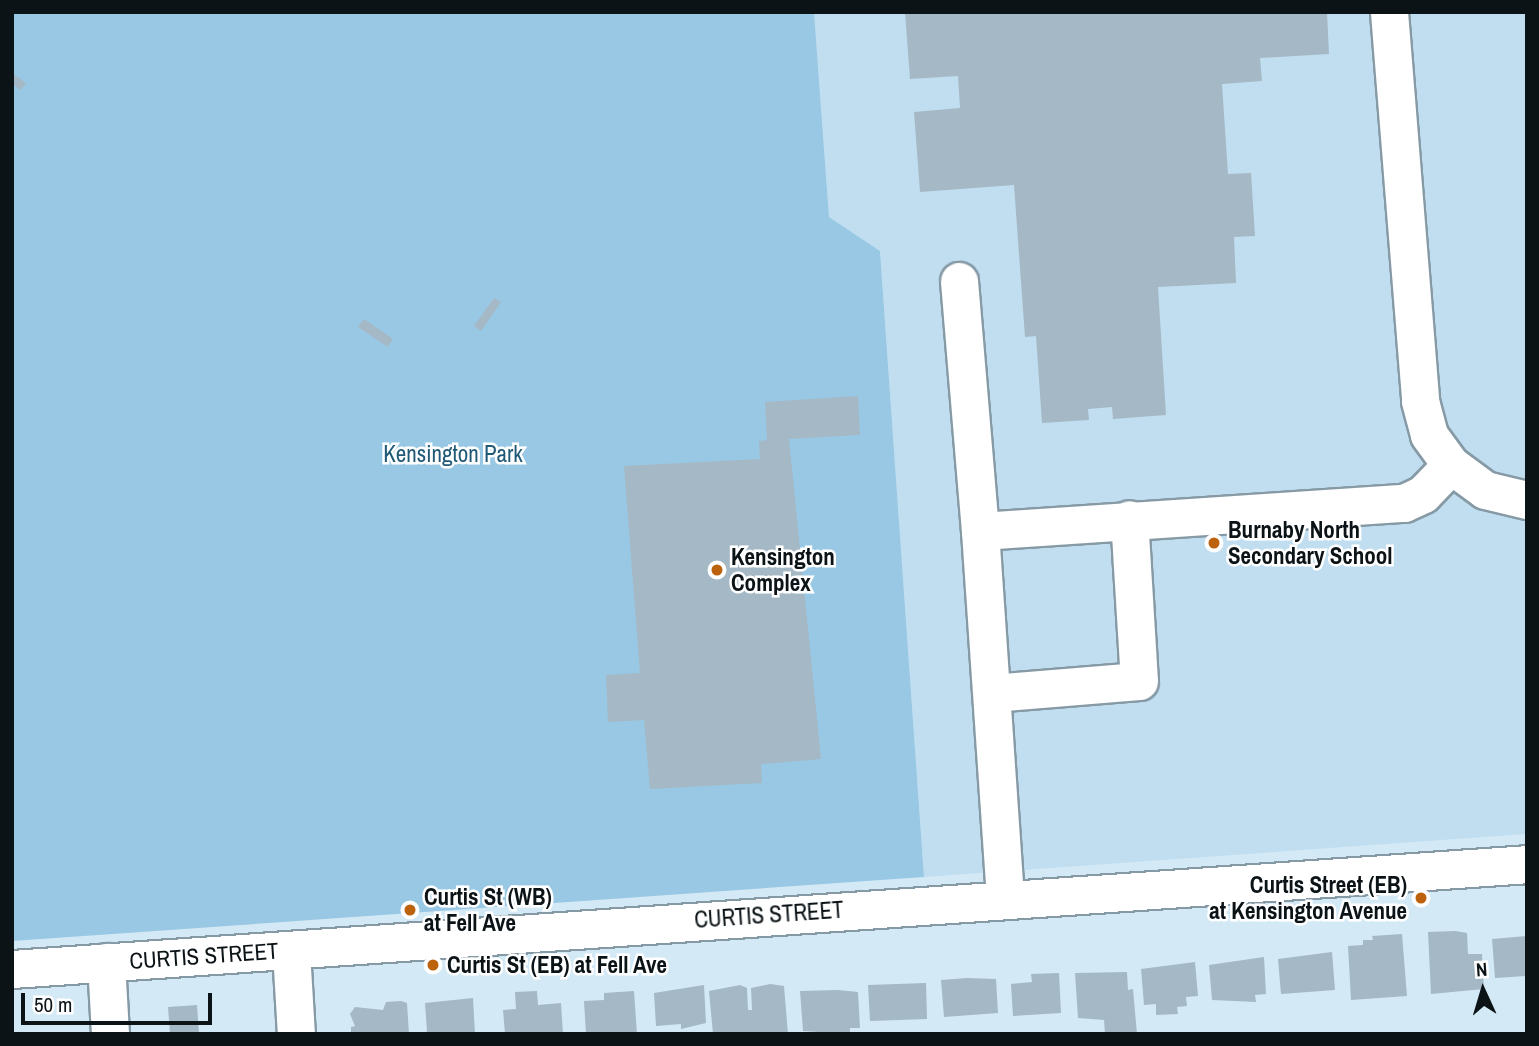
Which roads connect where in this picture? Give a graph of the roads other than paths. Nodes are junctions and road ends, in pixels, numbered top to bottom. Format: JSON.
{"nodes":[{"id":1,"x":1389,"y":12,"type":"edge"},
{"id":2,"x":959,"y":281,"type":"dead end"},
{"id":3,"x":1451,"y":465,"type":"junction"},
{"id":4,"x":1527,"y":500,"type":"edge"},
{"id":5,"x":1129,"y":519,"type":"junction"},
{"id":6,"x":980,"y":531,"type":"junction"},
{"id":7,"x":992,"y":693,"type":"junction"},
{"id":8,"x":1527,"y":864,"type":"edge"},
{"id":9,"x":1005,"y":899,"type":"junction"},
{"id":10,"x":292,"y":951,"type":"junction"},
{"id":11,"x":106,"y":962,"type":"junction"},
{"id":12,"x":12,"y":969,"type":"edge"},
{"id":13,"x":110,"y":1034,"type":"edge"},
{"id":14,"x":296,"y":1034,"type":"edge"}],
"edges":[{"from":1,"to":3,"type":"street"},
{"from":2,"to":6,"type":"street"},
{"from":3,"to":4,"type":"street"},
{"from":3,"to":5,"type":"street"},
{"from":5,"to":6,"type":"street"},
{"from":5,"to":7,"type":"street"},
{"from":6,"to":7,"type":"street"},
{"from":7,"to":9,"type":"street"},
{"from":8,"to":9,"type":"street","name":"CURTIS STREET"},
{"from":9,"to":10,"type":"street","name":"CURTIS STREET"},
{"from":10,"to":11,"type":"street","name":"CURTIS STREET"},
{"from":10,"to":14,"type":"street"},
{"from":11,"to":12,"type":"street","name":"CURTIS STREET"},
{"from":11,"to":13,"type":"street"}]}
